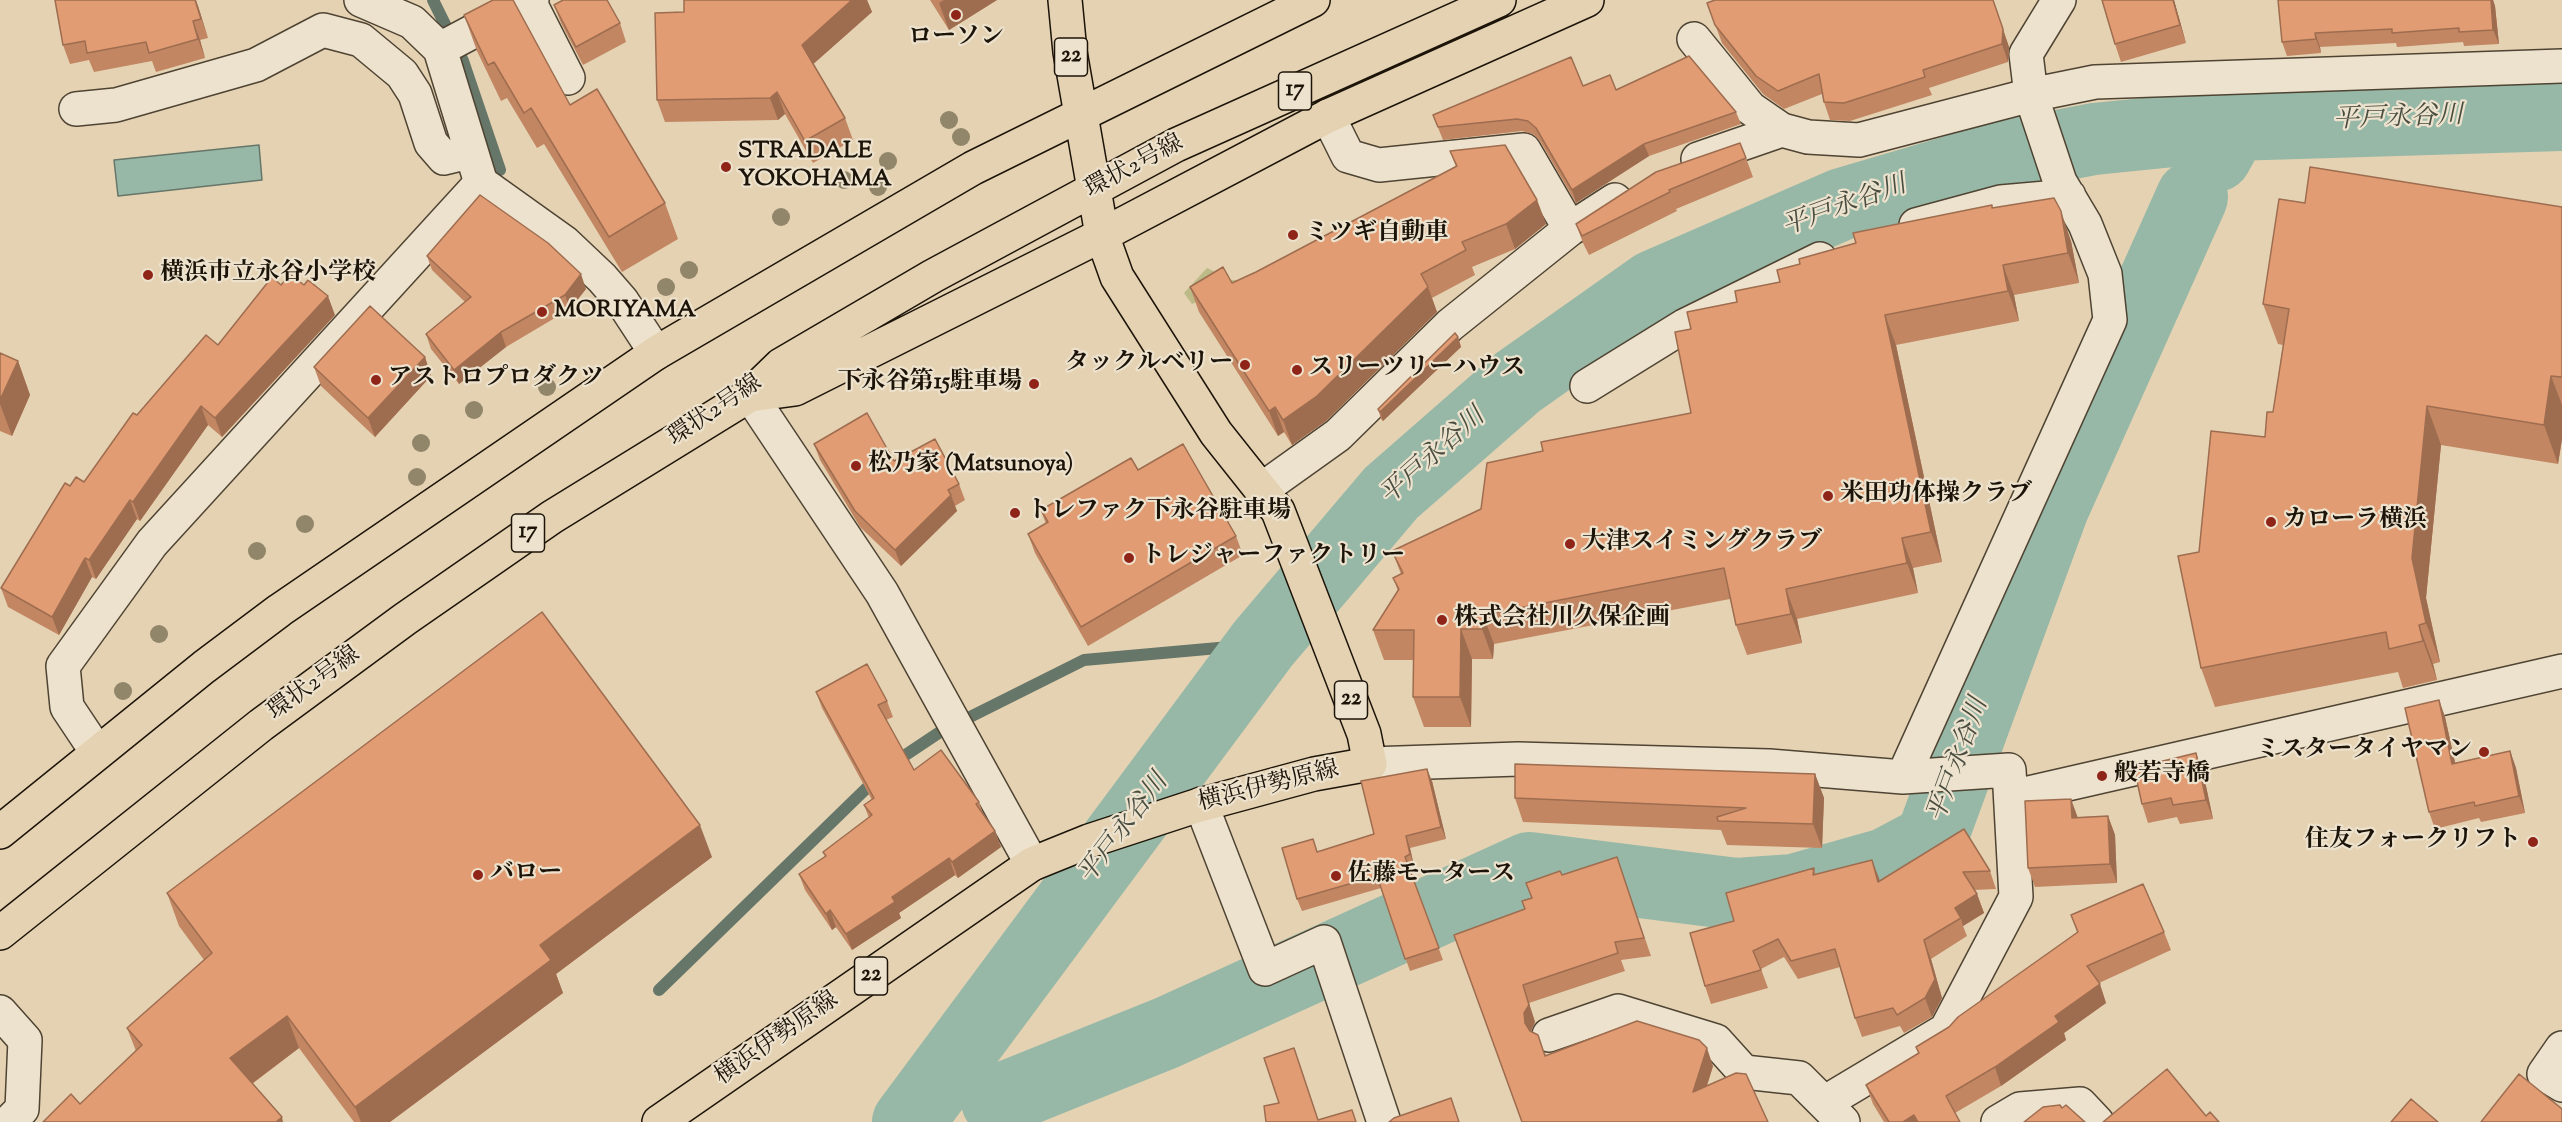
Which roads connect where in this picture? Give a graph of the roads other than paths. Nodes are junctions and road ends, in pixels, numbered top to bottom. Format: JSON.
{"nodes":[{"id":1,"x":361,"y":0,"type":"edge"},
{"id":2,"x":1065,"y":0,"type":"edge"},
{"id":3,"x":1313,"y":0,"type":"edge"},
{"id":4,"x":1499,"y":0,"type":"edge"},
{"id":5,"x":1587,"y":0,"type":"edge"},
{"id":6,"x":2060,"y":0,"type":"edge"},
{"id":7,"x":531,"y":1,"type":"edge"},
{"id":8,"x":1694,"y":39,"type":"dead end"},
{"id":9,"x":440,"y":50,"type":"junction"},
{"id":10,"x":2562,"y":66,"type":"edge"},
{"id":11,"x":568,"y":78,"type":"dead end"},
{"id":12,"x":2031,"y":95,"type":"junction"},
{"id":13,"x":76,"y":109,"type":"dead end"},
{"id":14,"x":1081,"y":113,"type":"junction"},
{"id":15,"x":1328,"y":116,"type":"junction"},
{"id":16,"x":1782,"y":130,"type":"junction"},
{"id":17,"x":470,"y":152,"type":"junction"},
{"id":18,"x":1666,"y":170,"type":"edge"},
{"id":19,"x":481,"y":183,"type":"junction"},
{"id":20,"x":1636,"y":186,"type":"edge"},
{"id":21,"x":2064,"y":189,"type":"junction"},
{"id":22,"x":1094,"y":190,"type":"junction"},
{"id":23,"x":1570,"y":229,"type":"junction"},
{"id":24,"x":1102,"y":235,"type":"junction"},
{"id":25,"x":1883,"y":236,"type":"edge"},
{"id":26,"x":1850,"y":247,"type":"edge"},
{"id":27,"x":656,"y":354,"type":"junction"},
{"id":28,"x":1587,"y":386,"type":"dead end"},
{"id":29,"x":750,"y":395,"type":"junction"},
{"id":30,"x":1261,"y":490,"type":"junction"},
{"id":31,"x":2562,"y":671,"type":"edge"},
{"id":32,"x":98,"y":752,"type":"junction"},
{"id":33,"x":1370,"y":764,"type":"junction"},
{"id":34,"x":1912,"y":776,"type":"junction"},
{"id":35,"x":2010,"y":796,"type":"junction"},
{"id":36,"x":1199,"y":805,"type":"junction"},
{"id":37,"x":0,"y":832,"type":"edge"},
{"id":38,"x":1032,"y":864,"type":"junction"},
{"id":39,"x":0,"y":933,"type":"edge"},
{"id":40,"x":0,"y":1012,"type":"edge"},
{"id":41,"x":1549,"y":1035,"type":"dead end"},
{"id":42,"x":2562,"y":1048,"type":"edge"},
{"id":43,"x":2562,"y":1085,"type":"edge"},
{"id":44,"x":1834,"y":1112,"type":"edge"},
{"id":45,"x":9,"y":1122,"type":"edge"},
{"id":46,"x":659,"y":1122,"type":"edge"},
{"id":47,"x":1384,"y":1122,"type":"edge"},
{"id":48,"x":1998,"y":1122,"type":"edge"},
{"id":49,"x":2097,"y":1122,"type":"edge"}],
"edges":[{"from":1,"to":9,"type":"street"},
{"from":2,"to":14,"type":"main road","number":"22"},
{"from":3,"to":14,"type":"main road"},
{"from":4,"to":22,"type":"main road","name":"環状2号線","number":"17"},
{"from":5,"to":15,"type":"main road"},
{"from":6,"to":12,"type":"street"},
{"from":7,"to":9,"type":"street"},
{"from":7,"to":11,"type":"street"},
{"from":8,"to":16,"type":"street"},
{"from":9,"to":17,"type":"street"},
{"from":10,"to":12,"type":"street"},
{"from":12,"to":16,"type":"street"},
{"from":12,"to":21,"type":"street"},
{"from":13,"to":17,"type":"street"},
{"from":14,"to":22,"type":"main road","number":"22"},
{"from":14,"to":27,"type":"main road"},
{"from":15,"to":23,"type":"street"},
{"from":15,"to":24,"type":"main road"},
{"from":16,"to":18,"type":"street"},
{"from":17,"to":19,"type":"street"},
{"from":19,"to":27,"type":"street"},
{"from":19,"to":32,"type":"street"},
{"from":20,"to":23,"type":"street"},
{"from":21,"to":25,"type":"street"},
{"from":21,"to":34,"type":"street"},
{"from":22,"to":24,"type":"main road","number":"22"},
{"from":22,"to":29,"type":"main road","name":"環状2号線","number":"17"},
{"from":23,"to":30,"type":"street"},
{"from":24,"to":29,"type":"main road"},
{"from":24,"to":30,"type":"main road","name":"横浜伊勢原線","number":"22"},
{"from":26,"to":28,"type":"street"},
{"from":27,"to":32,"type":"main road"},
{"from":29,"to":38,"type":"street"},
{"from":29,"to":39,"type":"main road","name":"環状2号線","number":"17"},
{"from":30,"to":33,"type":"main road","name":"横浜伊勢原線","number":"22"},
{"from":31,"to":35,"type":"street"},
{"from":32,"to":37,"type":"main road"},
{"from":33,"to":34,"type":"street"},
{"from":33,"to":36,"type":"main road","name":"横浜伊勢原線","number":"22"},
{"from":34,"to":35,"type":"street"},
{"from":35,"to":44,"type":"street"},
{"from":36,"to":38,"type":"main road","name":"横浜伊勢原線","number":"22"},
{"from":36,"to":47,"type":"street"},
{"from":38,"to":46,"type":"main road","name":"横浜伊勢原線","number":"22"},
{"from":40,"to":45,"type":"street"},
{"from":41,"to":44,"type":"street"},
{"from":42,"to":43,"type":"street"},
{"from":48,"to":49,"type":"street"}]}
